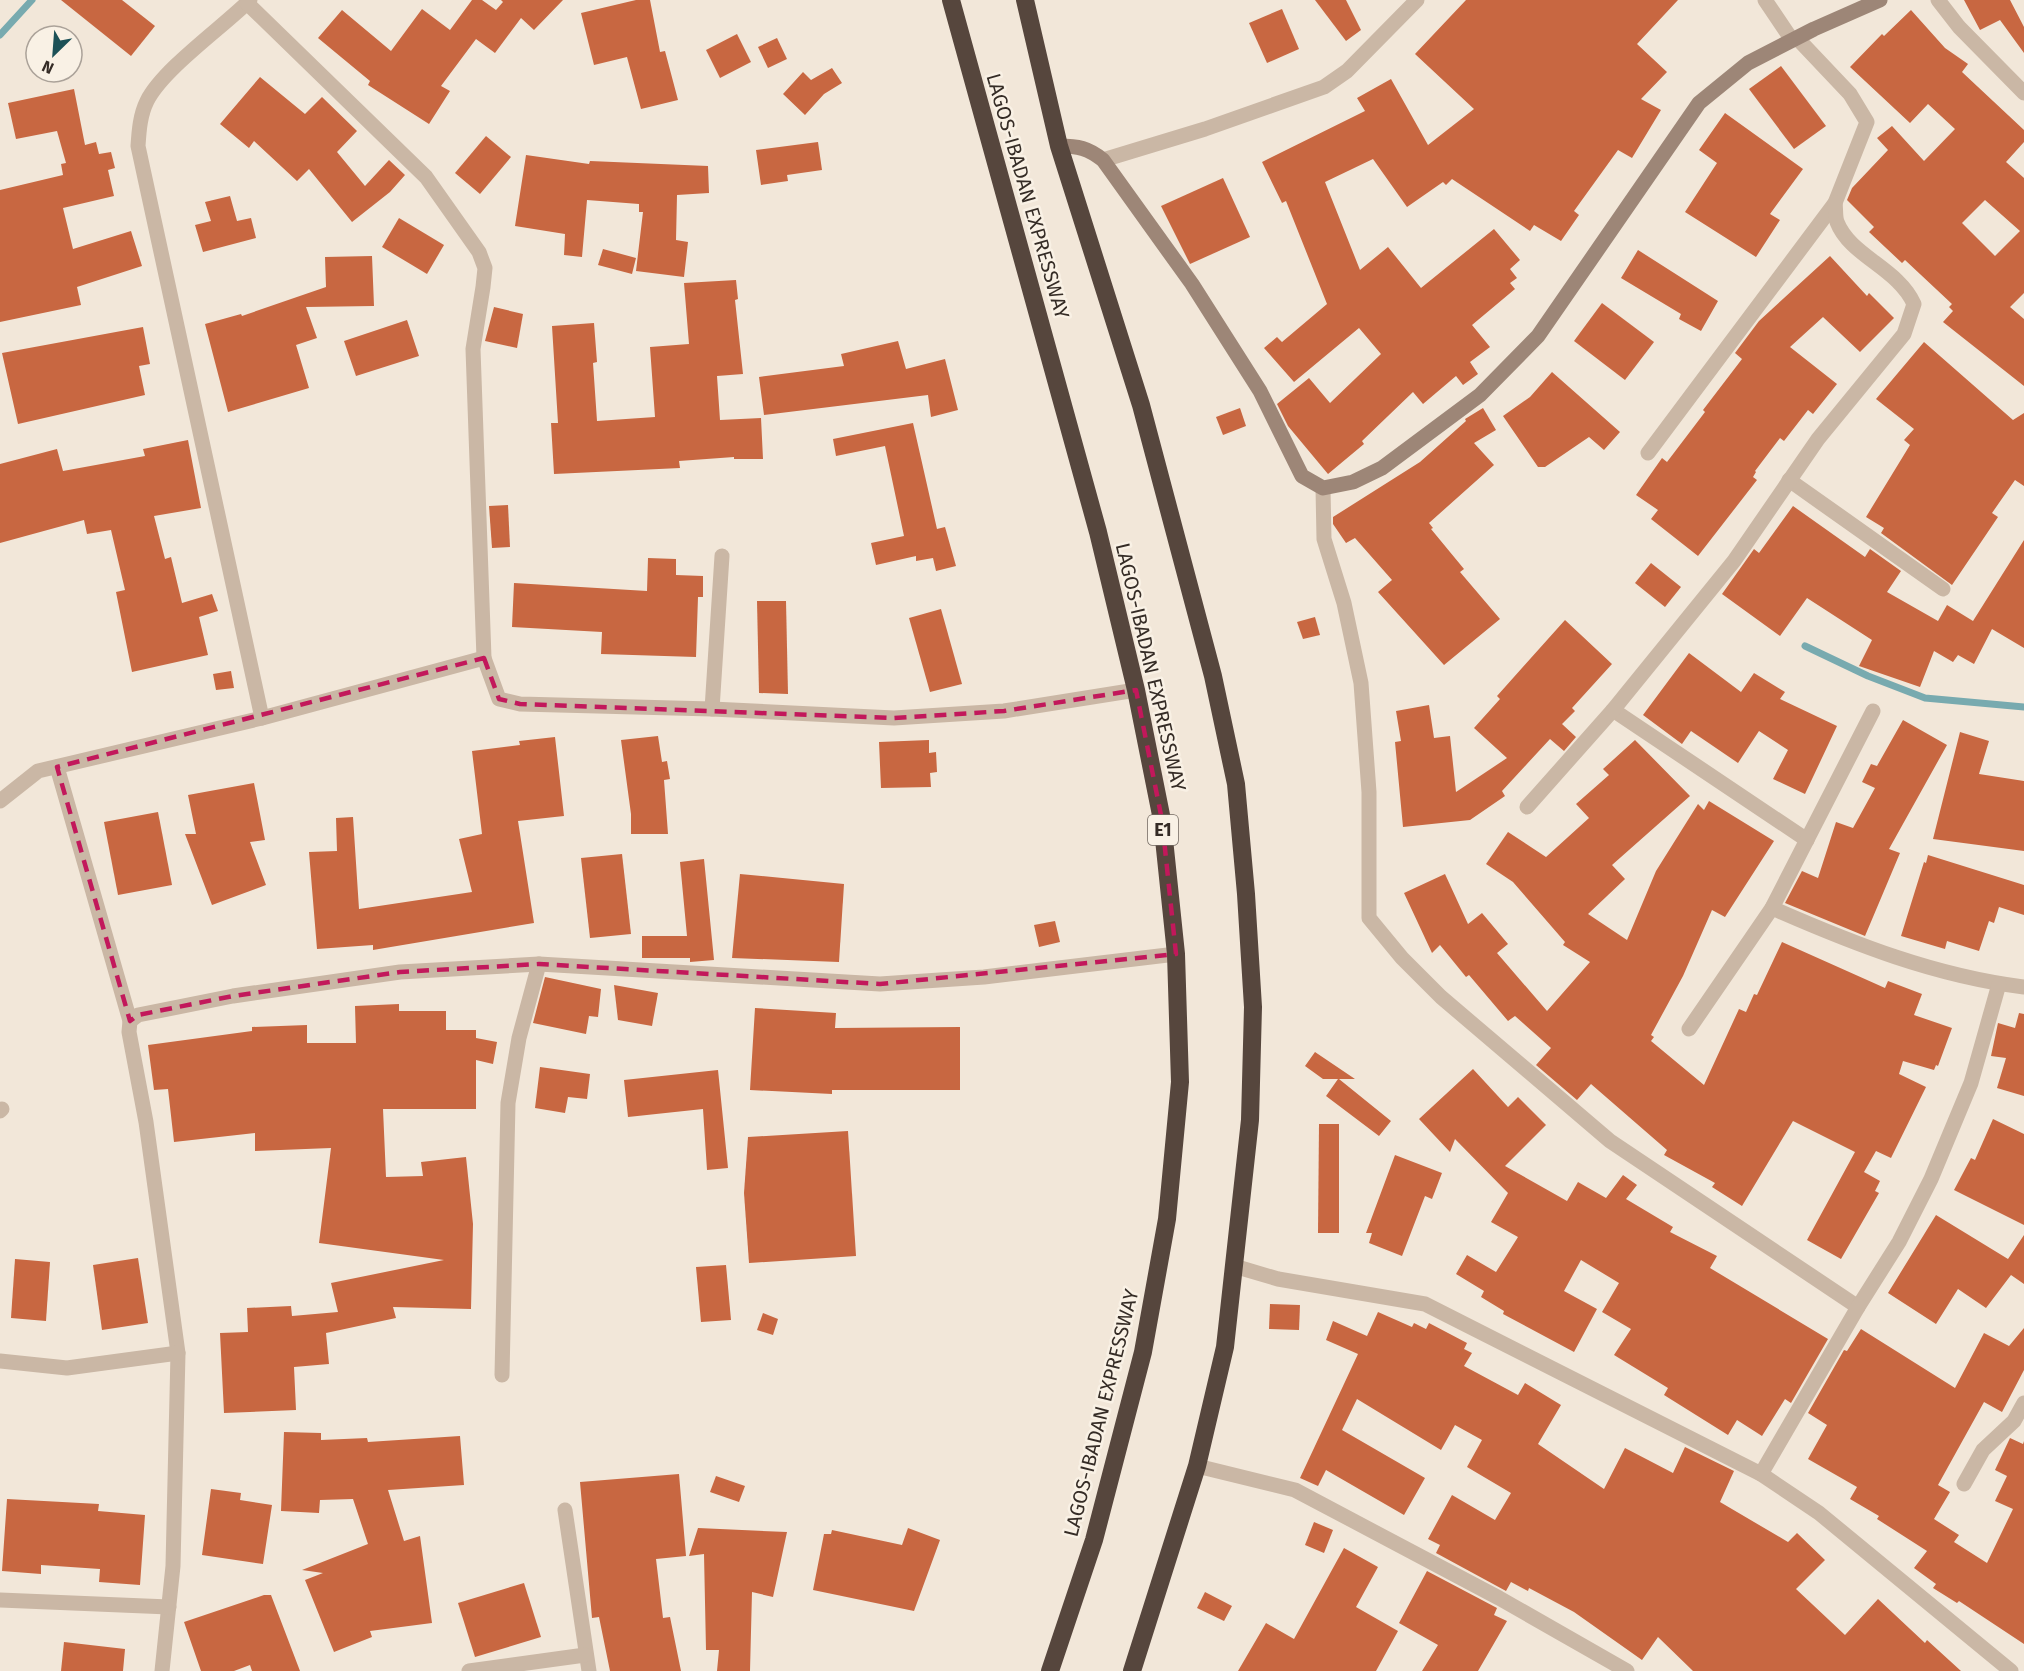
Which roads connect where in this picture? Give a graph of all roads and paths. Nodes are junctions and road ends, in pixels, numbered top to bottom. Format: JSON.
{"nodes":[{"id":1,"x":951,"y":0,"type":"edge"},
{"id":2,"x":1025,"y":0,"type":"edge"},
{"id":3,"x":1417,"y":0,"type":"edge"},
{"id":4,"x":1765,"y":0,"type":"edge"},
{"id":5,"x":1880,"y":0,"type":"edge"},
{"id":6,"x":1938,"y":0,"type":"edge"},
{"id":7,"x":249,"y":1,"type":"edge"},
{"id":8,"x":1794,"y":39,"type":"junction"},
{"id":9,"x":2024,"y":93,"type":"edge"},
{"id":10,"x":1059,"y":146,"type":"junction"},
{"id":11,"x":1103,"y":160,"type":"junction"},
{"id":12,"x":1835,"y":204,"type":"junction"},
{"id":13,"x":1648,"y":453,"type":"dead end"},
{"id":14,"x":1790,"y":480,"type":"junction"},
{"id":15,"x":1323,"y":488,"type":"junction"},
{"id":16,"x":722,"y":556,"type":"dead end"},
{"id":17,"x":1943,"y":589,"type":"dead end"},
{"id":18,"x":484,"y":658,"type":"junction"},
{"id":19,"x":1136,"y":690,"type":"junction"},
{"id":20,"x":712,"y":708,"type":"junction"},
{"id":21,"x":1613,"y":710,"type":"junction"},
{"id":22,"x":1873,"y":711,"type":"dead end"},
{"id":23,"x":262,"y":718,"type":"junction"},
{"id":24,"x":57,"y":767,"type":"junction"},
{"id":25,"x":0,"y":801,"type":"edge"},
{"id":26,"x":1527,"y":807,"type":"dead end"},
{"id":27,"x":1807,"y":840,"type":"junction"},
{"id":28,"x":1773,"y":908,"type":"junction"},
{"id":29,"x":1176,"y":954,"type":"junction"},
{"id":30,"x":539,"y":964,"type":"junction"},
{"id":31,"x":1999,"y":984,"type":"junction"},
{"id":32,"x":2024,"y":987,"type":"edge"},
{"id":33,"x":130,"y":1021,"type":"junction"},
{"id":34,"x":1689,"y":1029,"type":"dead end"},
{"id":35,"x":1234,"y":1266,"type":"junction"},
{"id":36,"x":1857,"y":1307,"type":"junction"},
{"id":37,"x":178,"y":1353,"type":"junction"},
{"id":38,"x":0,"y":1361,"type":"edge"},
{"id":39,"x":502,"y":1375,"type":"dead end"},
{"id":40,"x":2024,"y":1403,"type":"edge"},
{"id":41,"x":1197,"y":1466,"type":"junction"},
{"id":42,"x":1761,"y":1474,"type":"junction"},
{"id":43,"x":1964,"y":1484,"type":"dead end"},
{"id":44,"x":565,"y":1510,"type":"dead end"},
{"id":45,"x":0,"y":1600,"type":"edge"},
{"id":46,"x":169,"y":1607,"type":"junction"},
{"id":47,"x":585,"y":1655,"type":"junction"},
{"id":48,"x":162,"y":1671,"type":"edge"},
{"id":49,"x":469,"y":1671,"type":"edge"},
{"id":50,"x":589,"y":1671,"type":"edge"},
{"id":51,"x":1050,"y":1671,"type":"edge"},
{"id":52,"x":1132,"y":1671,"type":"edge"},
{"id":53,"x":1627,"y":1671,"type":"edge"},
{"id":54,"x":2011,"y":1671,"type":"edge"}],
"edges":[{"from":1,"to":19,"type":"highway","name":"LAGOS-IBADAN EXPRESSWAY","number":"E1"},
{"from":2,"to":10,"type":"highway"},
{"from":3,"to":11,"type":"street"},
{"from":4,"to":8,"type":"street"},
{"from":5,"to":8,"type":"main road"},
{"from":6,"to":9,"type":"street"},
{"from":7,"to":18,"type":"street"},
{"from":7,"to":23,"type":"street"},
{"from":8,"to":12,"type":"street"},
{"from":8,"to":15,"type":"main road"},
{"from":10,"to":11,"type":"main road"},
{"from":10,"to":35,"type":"highway"},
{"from":11,"to":15,"type":"main road"},
{"from":12,"to":13,"type":"street"},
{"from":12,"to":14,"type":"street"},
{"from":14,"to":17,"type":"street"},
{"from":14,"to":21,"type":"street"},
{"from":15,"to":36,"type":"street"},
{"from":16,"to":20,"type":"street"},
{"from":18,"to":20,"type":"street"},
{"from":18,"to":23,"type":"street"},
{"from":19,"to":20,"type":"street"},
{"from":19,"to":29,"type":"highway","name":"LAGOS-IBADAN EXPRESSWAY","number":"E1"},
{"from":21,"to":26,"type":"street"},
{"from":21,"to":27,"type":"street"},
{"from":22,"to":27,"type":"street"},
{"from":23,"to":24,"type":"street"},
{"from":24,"to":25,"type":"street"},
{"from":24,"to":33,"type":"street"},
{"from":27,"to":28,"type":"street"},
{"from":28,"to":31,"type":"street"},
{"from":28,"to":34,"type":"street"},
{"from":29,"to":30,"type":"street"},
{"from":29,"to":51,"type":"highway","name":"LAGOS-IBADAN EXPRESSWAY","number":"E1"},
{"from":30,"to":33,"type":"street"},
{"from":30,"to":39,"type":"street"},
{"from":31,"to":32,"type":"street"},
{"from":31,"to":36,"type":"street"},
{"from":33,"to":37,"type":"street"},
{"from":35,"to":41,"type":"highway"},
{"from":35,"to":42,"type":"street"},
{"from":36,"to":42,"type":"street"},
{"from":37,"to":38,"type":"street"},
{"from":37,"to":46,"type":"street"},
{"from":40,"to":43,"type":"street"},
{"from":41,"to":52,"type":"highway"},
{"from":41,"to":53,"type":"street"},
{"from":42,"to":54,"type":"street"},
{"from":44,"to":47,"type":"street"},
{"from":45,"to":46,"type":"street"},
{"from":46,"to":48,"type":"street"},
{"from":47,"to":49,"type":"street"},
{"from":47,"to":50,"type":"street"}]}
